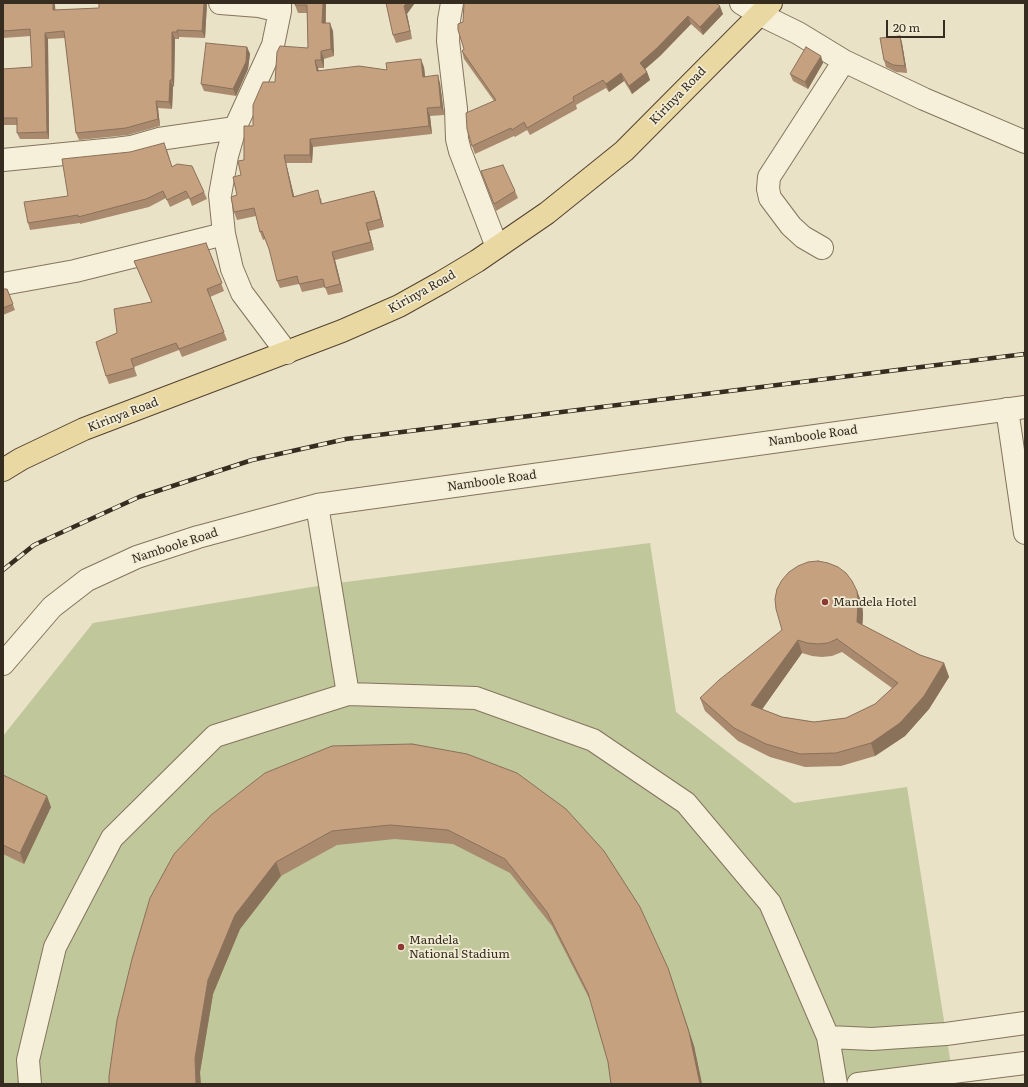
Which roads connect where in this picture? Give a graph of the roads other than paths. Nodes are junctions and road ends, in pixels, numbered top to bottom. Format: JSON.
{"nodes":[{"id":1,"x":220,"y":3,"type":"edge"},
{"id":2,"x":452,"y":3,"type":"edge"},
{"id":3,"x":280,"y":7,"type":"edge"},
{"id":4,"x":757,"y":7,"type":"edge"},
{"id":5,"x":844,"y":61,"type":"junction"},
{"id":6,"x":235,"y":128,"type":"junction"},
{"id":7,"x":1025,"y":142,"type":"edge"},
{"id":8,"x":3,"y":160,"type":"edge"},
{"id":9,"x":224,"y":234,"type":"junction"},
{"id":10,"x":497,"y":247,"type":"junction"},
{"id":11,"x":822,"y":248,"type":"dead end"},
{"id":12,"x":3,"y":284,"type":"edge"},
{"id":13,"x":287,"y":353,"type":"junction"},
{"id":14,"x":1016,"y":408,"type":"edge"},
{"id":15,"x":3,"y":470,"type":"edge"},
{"id":16,"x":316,"y":505,"type":"junction"},
{"id":17,"x":1025,"y":532,"type":"edge"},
{"id":18,"x":3,"y":664,"type":"edge"},
{"id":19,"x":348,"y":694,"type":"junction"},
{"id":20,"x":1025,"y":1023,"type":"edge"},
{"id":21,"x":828,"y":1037,"type":"junction"},
{"id":22,"x":1025,"y":1063,"type":"edge"},
{"id":23,"x":30,"y":1084,"type":"edge"},
{"id":24,"x":836,"y":1084,"type":"edge"},
{"id":25,"x":858,"y":1084,"type":"edge"}],
"edges":[{"from":1,"to":3,"type":"street"},
{"from":2,"to":10,"type":"street"},
{"from":3,"to":6,"type":"street"},
{"from":4,"to":5,"type":"street"},
{"from":4,"to":10,"type":"main road","name":"Kirinya Road"},
{"from":5,"to":7,"type":"street"},
{"from":5,"to":11,"type":"street"},
{"from":6,"to":8,"type":"street"},
{"from":6,"to":9,"type":"street"},
{"from":9,"to":12,"type":"street"},
{"from":9,"to":13,"type":"street"},
{"from":10,"to":13,"type":"main road","name":"Kirinya Road"},
{"from":13,"to":15,"type":"main road","name":"Kirinya Road"},
{"from":14,"to":16,"type":"street","name":"Namboole Road"},
{"from":14,"to":17,"type":"street"},
{"from":16,"to":18,"type":"street","name":"Namboole Road"},
{"from":16,"to":19,"type":"street"},
{"from":19,"to":21,"type":"street"},
{"from":19,"to":23,"type":"street"},
{"from":20,"to":21,"type":"street"},
{"from":21,"to":24,"type":"street"},
{"from":22,"to":25,"type":"street"}]}
